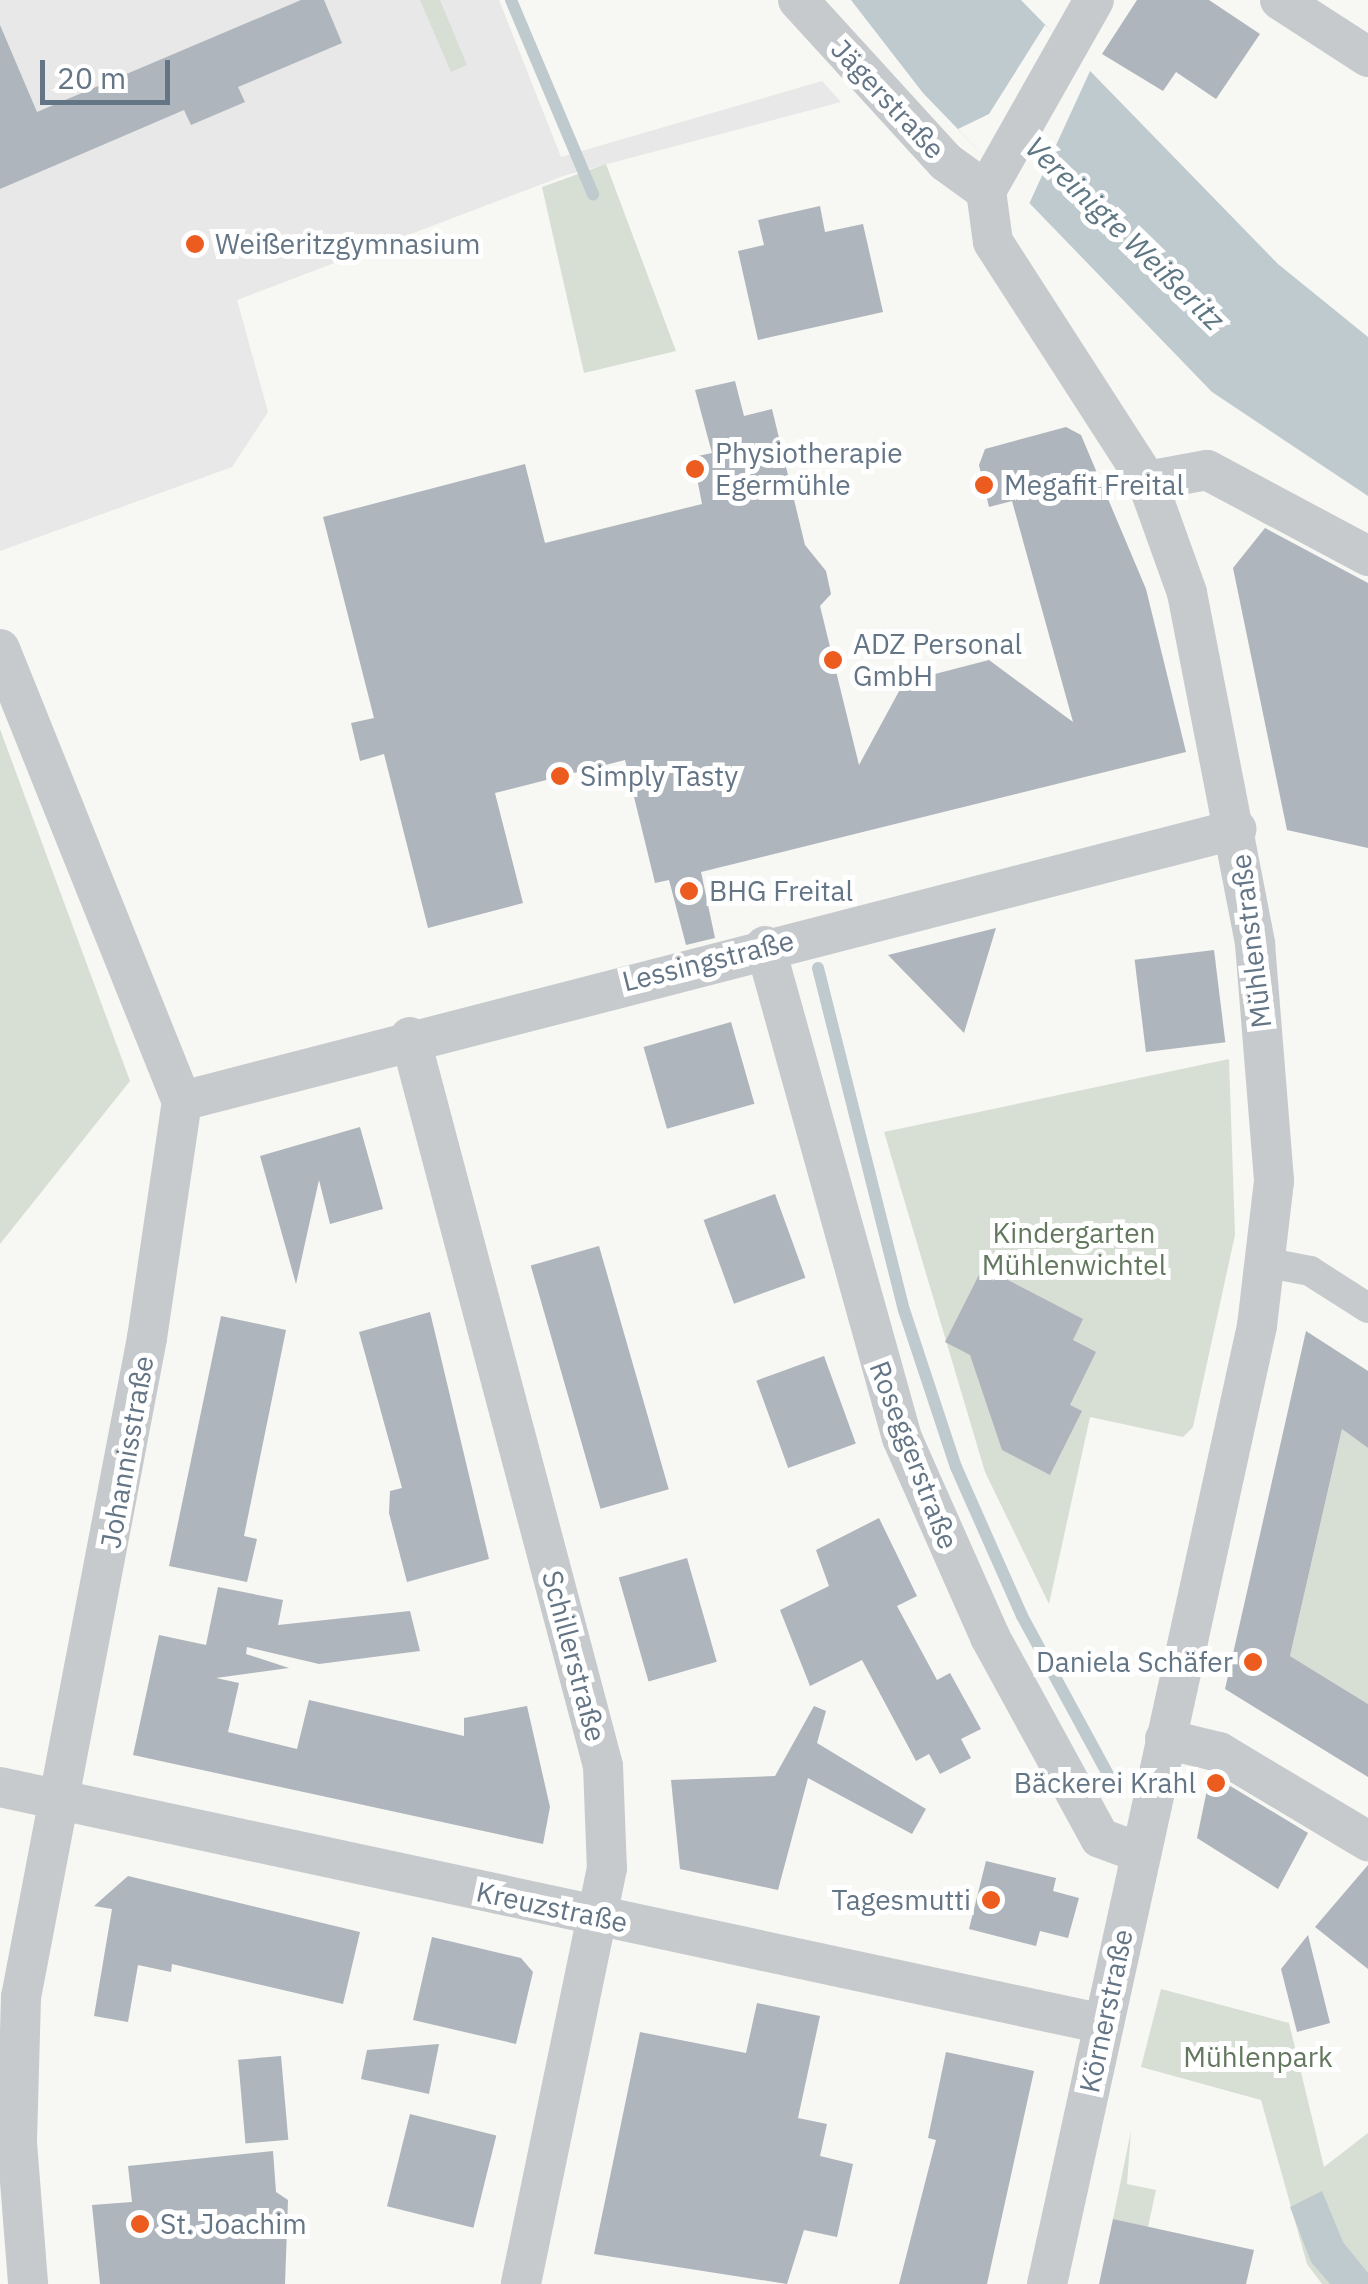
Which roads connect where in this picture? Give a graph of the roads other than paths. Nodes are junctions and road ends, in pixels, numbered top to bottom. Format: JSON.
{"nodes":[{"id":1,"x":798,"y":0,"type":"edge"},
{"id":2,"x":1094,"y":0,"type":"edge"},
{"id":3,"x":1280,"y":0,"type":"edge"},
{"id":4,"x":1368,"y":56,"type":"edge"},
{"id":5,"x":991,"y":180,"type":"junction"},
{"id":6,"x":1147,"y":481,"type":"junction"},
{"id":7,"x":1368,"y":556,"type":"edge"},
{"id":8,"x":0,"y":649,"type":"edge"},
{"id":9,"x":1237,"y":830,"type":"junction"},
{"id":10,"x":764,"y":946,"type":"junction"},
{"id":11,"x":410,"y":1037,"type":"junction"},
{"id":12,"x":182,"y":1102,"type":"junction"},
{"id":13,"x":1269,"y":1263,"type":"junction"},
{"id":14,"x":1368,"y":1308,"type":"edge"},
{"id":15,"x":1166,"y":1739,"type":"junction"},
{"id":16,"x":0,"y":1787,"type":"edge"},
{"id":17,"x":60,"y":1799,"type":"junction"},
{"id":18,"x":1368,"y":1841,"type":"edge"},
{"id":19,"x":1141,"y":1853,"type":"junction"},
{"id":20,"x":598,"y":1918,"type":"junction"},
{"id":21,"x":1104,"y":2024,"type":"junction"},
{"id":22,"x":28,"y":2284,"type":"edge"},
{"id":23,"x":521,"y":2284,"type":"edge"},
{"id":24,"x":1047,"y":2284,"type":"edge"}],
"edges":[{"from":1,"to":5,"type":"street","name":"Jägerstraße"},
{"from":2,"to":5,"type":"street"},
{"from":3,"to":4,"type":"street"},
{"from":5,"to":6,"type":"street","name":"Mühlenstraße"},
{"from":6,"to":7,"type":"street"},
{"from":6,"to":9,"type":"street","name":"Mühlenstraße"},
{"from":8,"to":12,"type":"street"},
{"from":9,"to":10,"type":"street","name":"Lessingstraße"},
{"from":9,"to":13,"type":"street","name":"Mühlenstraße"},
{"from":10,"to":11,"type":"street","name":"Lessingstraße"},
{"from":10,"to":19,"type":"street","name":"Roseggerstraße"},
{"from":11,"to":12,"type":"street","name":"Lessingstraße"},
{"from":11,"to":20,"type":"street","name":"Schillerstraße"},
{"from":12,"to":17,"type":"street","name":"Johannisstraße"},
{"from":13,"to":14,"type":"street"},
{"from":13,"to":15,"type":"street","name":"Mühlenstraße"},
{"from":15,"to":18,"type":"street"},
{"from":15,"to":19,"type":"street","name":"Körnerstraße"},
{"from":16,"to":17,"type":"street","name":"Kreuzstraße"},
{"from":17,"to":20,"type":"street","name":"Kreuzstraße"},
{"from":17,"to":22,"type":"street","name":"Johannisstraße"},
{"from":19,"to":21,"type":"street","name":"Körnerstraße"},
{"from":20,"to":21,"type":"street","name":"Kreuzstraße"},
{"from":20,"to":23,"type":"street","name":"Schillerstraße"},
{"from":21,"to":24,"type":"street","name":"Körnerstraße"}]}
